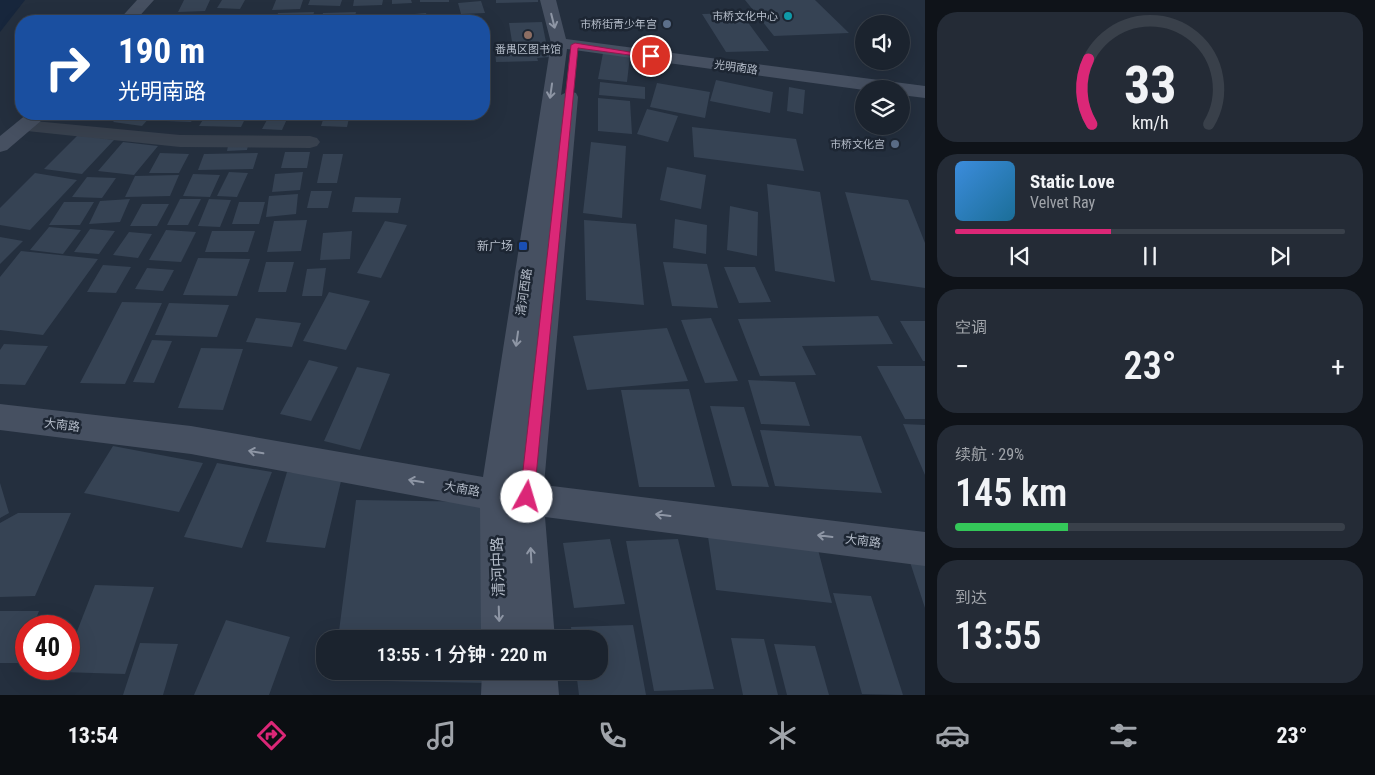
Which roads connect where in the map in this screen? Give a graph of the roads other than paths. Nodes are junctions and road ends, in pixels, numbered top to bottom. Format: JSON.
{"nodes":[{"id":1,"x":146,"y":0,"type":"edge"},
{"id":2,"x":548,"y":0,"type":"edge"},
{"id":3,"x":561,"y":0,"type":"edge"},
{"id":4,"x":132,"y":15,"type":"edge"},
{"id":5,"x":567,"y":44,"type":"junction"},
{"id":6,"x":855,"y":83,"type":"edge"},
{"id":7,"x":910,"y":90,"type":"edge"},
{"id":8,"x":925,"y":92,"type":"edge"},
{"id":9,"x":32,"y":120,"type":"edge"},
{"id":10,"x":310,"y":142,"type":"dead end"},
{"id":11,"x":0,"y":146,"type":"edge"},
{"id":12,"x":0,"y":418,"type":"edge"},
{"id":13,"x":511,"y":496,"type":"junction"},
{"id":14,"x":925,"y":549,"type":"edge"},
{"id":15,"x":501,"y":630,"type":"edge"},
{"id":16,"x":534,"y":630,"type":"edge"},
{"id":17,"x":501,"y":680,"type":"edge"},
{"id":18,"x":538,"y":680,"type":"edge"},
{"id":19,"x":501,"y":695,"type":"edge"},
{"id":20,"x":539,"y":695,"type":"edge"}],
"edges":[{"from":1,"to":4,"type":"street"},
{"from":2,"to":5,"type":"street","name":"清河西路","one_way":true},
{"from":3,"to":5,"type":"street","name":"清河西路"},
{"from":5,"to":6,"type":"street","name":"光明南路"},
{"from":5,"to":13,"type":"street","name":"清河西路"},
{"from":7,"to":8,"type":"street","name":"光明南路"},
{"from":9,"to":10,"type":"street"},
{"from":9,"to":11,"type":"street"},
{"from":13,"to":12,"type":"street","name":"大南路","one_way":true},
{"from":14,"to":13,"type":"street","name":"大南路","one_way":true},
{"from":13,"to":15,"type":"street","name":"清河中路","one_way":true},
{"from":16,"to":13,"type":"street","one_way":true},
{"from":17,"to":19,"type":"street"},
{"from":18,"to":20,"type":"street"}]}
